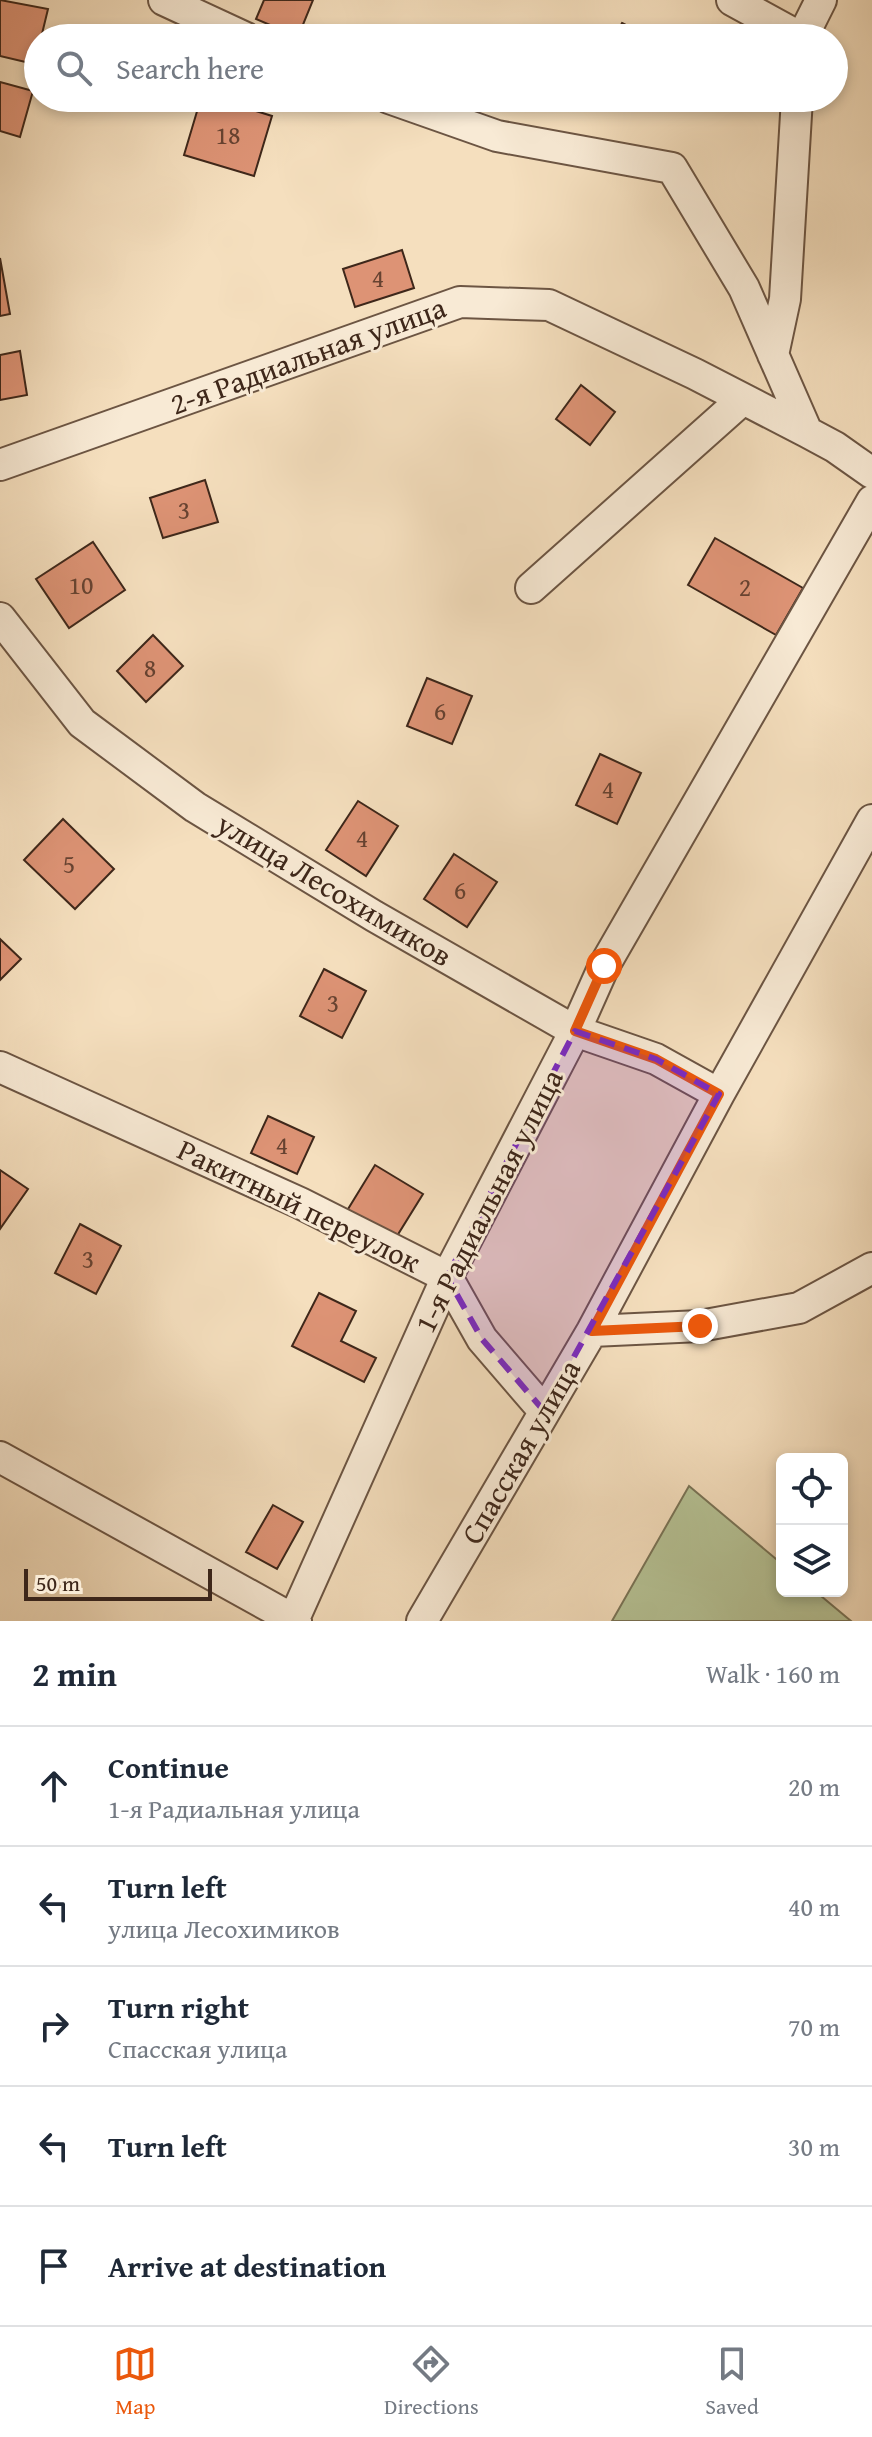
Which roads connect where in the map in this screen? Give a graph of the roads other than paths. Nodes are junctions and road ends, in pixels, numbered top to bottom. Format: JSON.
{"nodes":[{"id":1,"x":164,"y":0,"type":"edge"},
{"id":2,"x":732,"y":0,"type":"edge"},
{"id":3,"x":821,"y":0,"type":"edge"},
{"id":4,"x":216,"y":24,"type":"edge"},
{"id":5,"x":776,"y":24,"type":"edge"},
{"id":6,"x":808,"y":24,"type":"edge"},
{"id":7,"x":429,"y":112,"type":"edge"},
{"id":8,"x":796,"y":112,"type":"edge"},
{"id":9,"x":773,"y":355,"type":"junction"},
{"id":10,"x":743,"y":399,"type":"junction"},
{"id":11,"x":807,"y":432,"type":"junction"},
{"id":12,"x":0,"y":465,"type":"edge"},
{"id":13,"x":872,"y":473,"type":"edge"},
{"id":14,"x":872,"y":501,"type":"edge"},
{"id":15,"x":531,"y":588,"type":"dead end"},
{"id":16,"x":0,"y":618,"type":"edge"},
{"id":17,"x":872,"y":820,"type":"edge"},
{"id":18,"x":575,"y":1031,"type":"junction"},
{"id":19,"x":0,"y":1067,"type":"edge"},
{"id":20,"x":719,"y":1094,"type":"junction"},
{"id":21,"x":872,"y":1268,"type":"edge"},
{"id":22,"x":447,"y":1277,"type":"junction"},
{"id":23,"x":592,"y":1331,"type":"junction"},
{"id":24,"x":544,"y":1411,"type":"junction"},
{"id":25,"x":0,"y":1457,"type":"edge"},
{"id":26,"x":294,"y":1621,"type":"edge"},
{"id":27,"x":422,"y":1621,"type":"edge"}],
"edges":[{"from":1,"to":4,"type":"street"},
{"from":2,"to":5,"type":"street"},
{"from":3,"to":6,"type":"street"},
{"from":7,"to":9,"type":"street"},
{"from":8,"to":9,"type":"street"},
{"from":9,"to":11,"type":"street"},
{"from":10,"to":11,"type":"street","name":"2-я Радиальная улица"},
{"from":10,"to":12,"type":"street","name":"2-я Радиальная улица"},
{"from":10,"to":15,"type":"street"},
{"from":11,"to":13,"type":"street","name":"2-я Радиальная улица"},
{"from":14,"to":18,"type":"street","name":"1-я Радиальная улица"},
{"from":16,"to":18,"type":"street","name":"улица Лесохимиков"},
{"from":17,"to":20,"type":"street","name":"Спасская улица"},
{"from":18,"to":20,"type":"street","name":"улица Лесохимиков"},
{"from":18,"to":22,"type":"street","name":"1-я Радиальная улица"},
{"from":19,"to":22,"type":"street","name":"Ракитный переулок"},
{"from":20,"to":23,"type":"street","name":"Спасская улица"},
{"from":21,"to":23,"type":"street"},
{"from":22,"to":24,"type":"street","name":"Ракитный переулок"},
{"from":22,"to":26,"type":"street","name":"1-я Радиальная улица"},
{"from":23,"to":24,"type":"street","name":"Спасская улица"},
{"from":24,"to":27,"type":"street","name":"Спасская улица"},
{"from":25,"to":26,"type":"street"}]}
